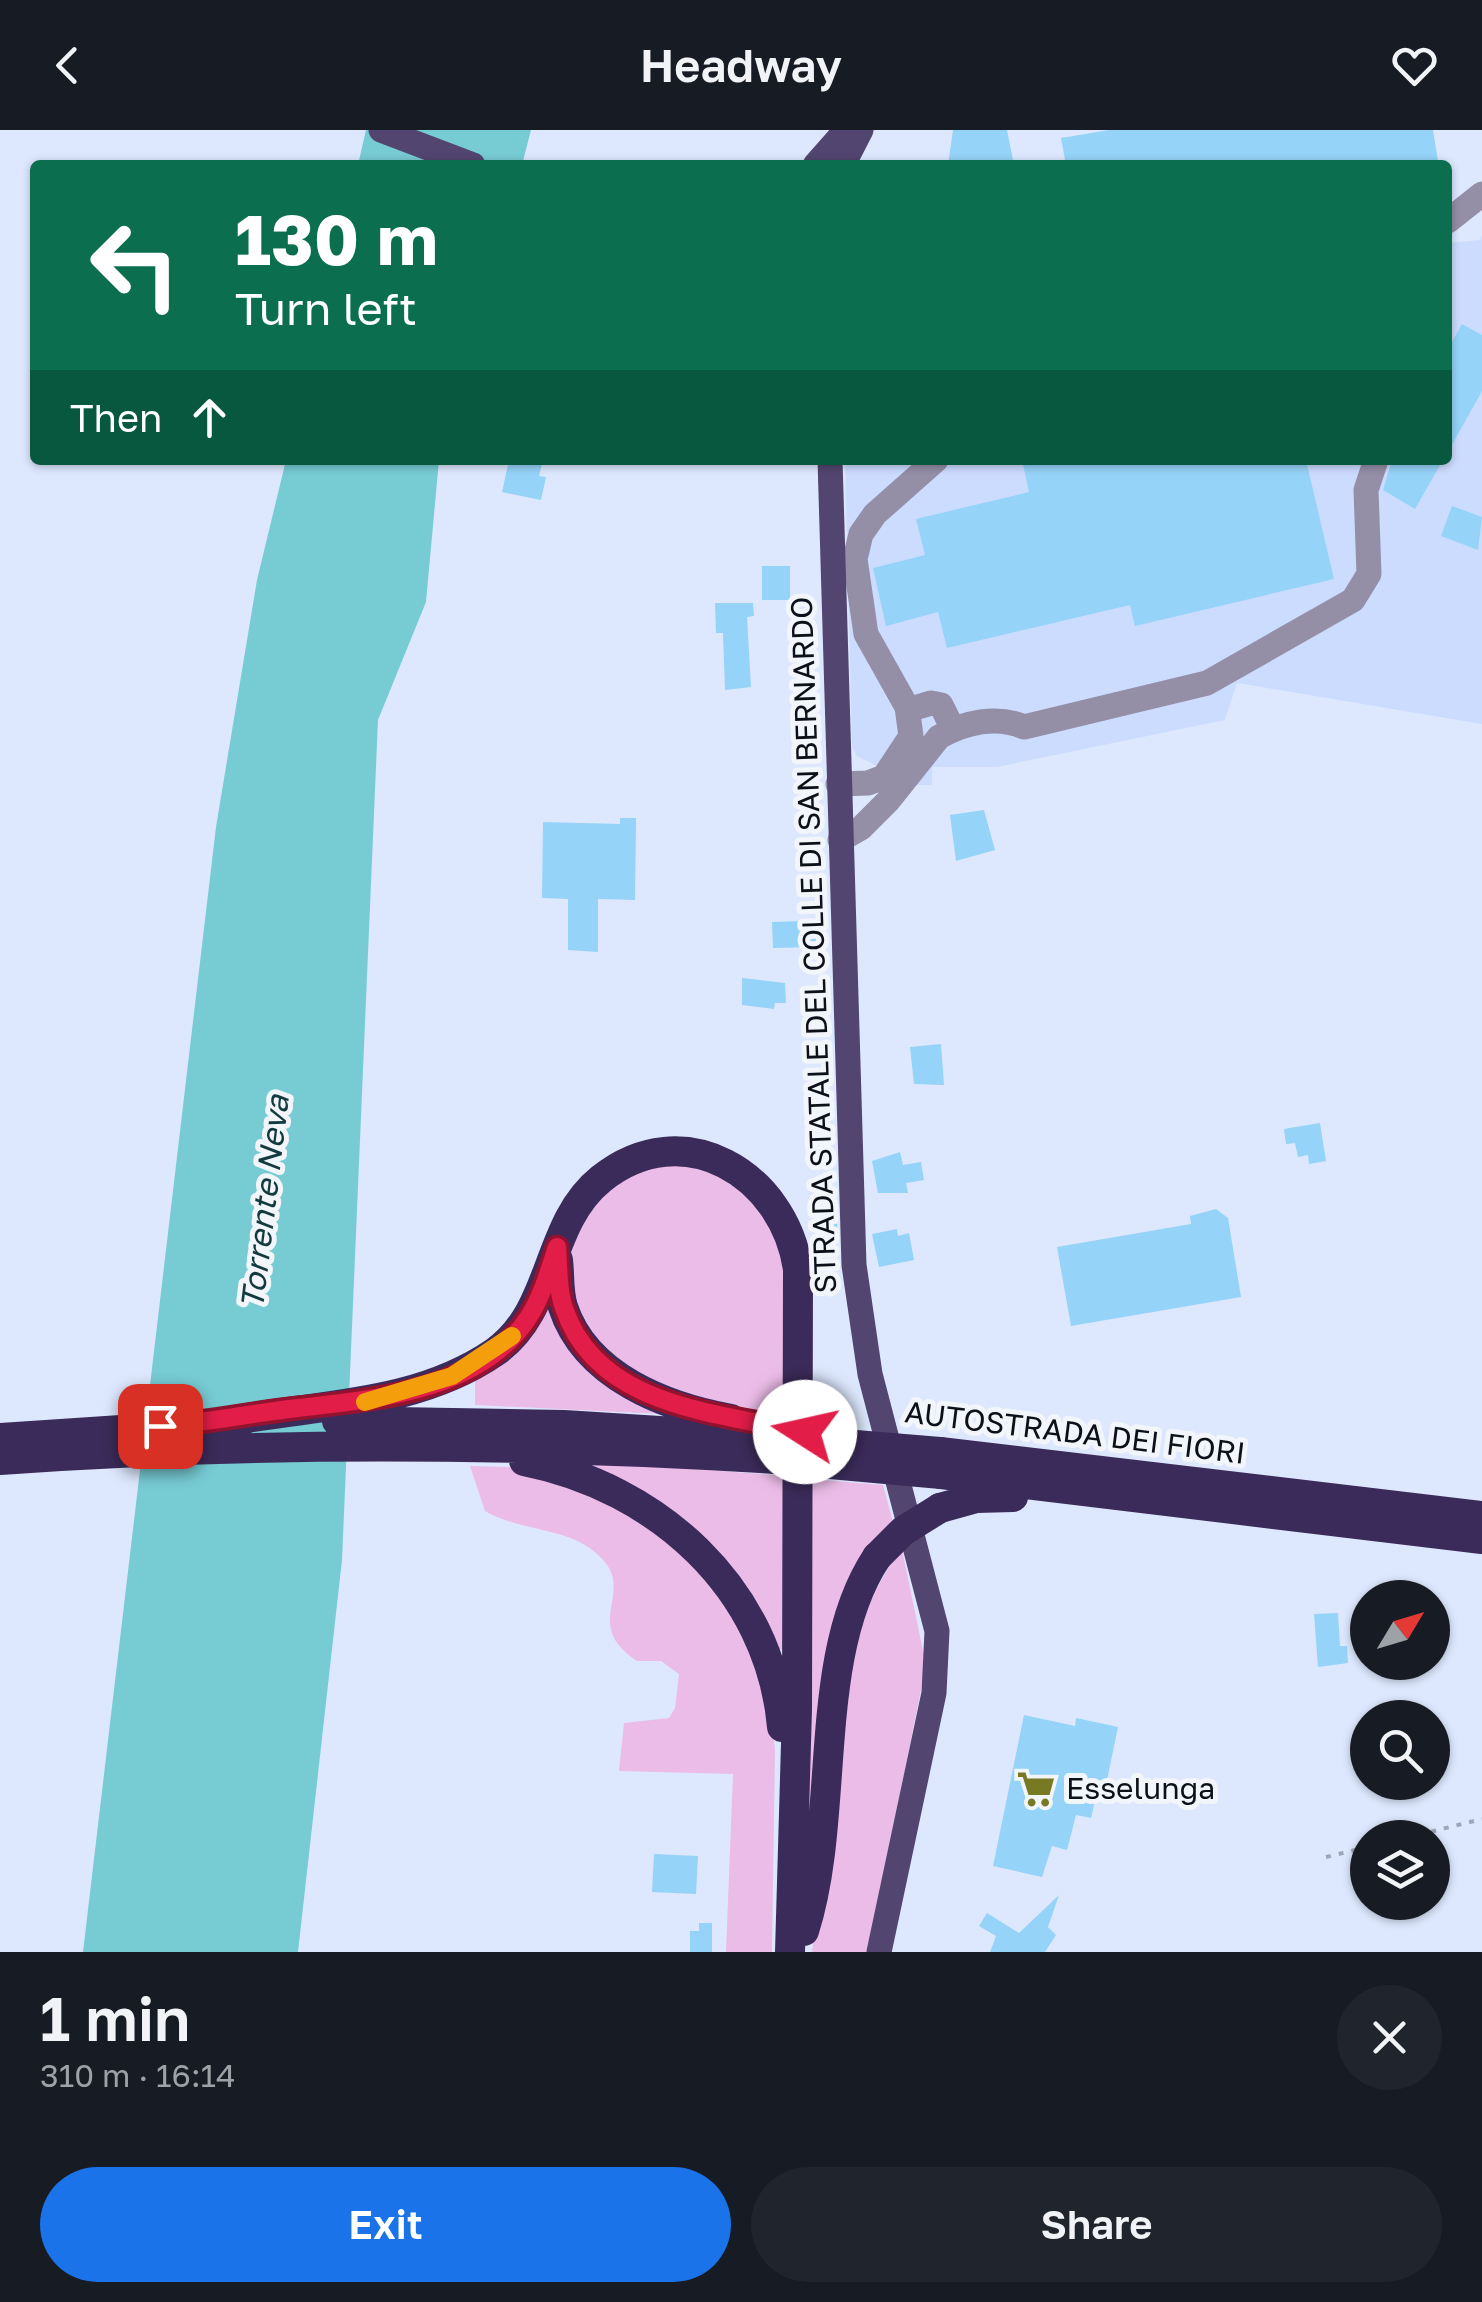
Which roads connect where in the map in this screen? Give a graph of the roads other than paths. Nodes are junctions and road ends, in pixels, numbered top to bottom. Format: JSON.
{"nodes":[{"id":1,"x":382,"y":130,"type":"edge"},
{"id":2,"x":846,"y":130,"type":"edge"},
{"id":3,"x":861,"y":130,"type":"edge"},
{"id":4,"x":459,"y":160,"type":"edge"},
{"id":5,"x":820,"y":160,"type":"edge"},
{"id":6,"x":845,"y":160,"type":"edge"},
{"id":7,"x":860,"y":160,"type":"edge"},
{"id":8,"x":1482,"y":194,"type":"edge"},
{"id":9,"x":1482,"y":217,"type":"edge"},
{"id":10,"x":1452,"y":218,"type":"edge"},
{"id":11,"x":1452,"y":221,"type":"edge"},
{"id":12,"x":830,"y":465,"type":"edge"},
{"id":13,"x":930,"y":465,"type":"edge"},
{"id":14,"x":1374,"y":465,"type":"edge"},
{"id":15,"x":908,"y":710,"type":"junction"},
{"id":16,"x":953,"y":729,"type":"junction"},
{"id":17,"x":838,"y":784,"type":"junction"},
{"id":18,"x":840,"y":840,"type":"junction"},
{"id":19,"x":557,"y":1247,"type":"junction"},
{"id":20,"x":224,"y":1422,"type":"junction"},
{"id":21,"x":446,"y":1434,"type":"junction"},
{"id":22,"x":0,"y":1438,"type":"edge"},
{"id":23,"x":774,"y":1441,"type":"junction"},
{"id":24,"x":0,"y":1460,"type":"edge"},
{"id":25,"x":941,"y":1463,"type":"junction"},
{"id":26,"x":1145,"y":1499,"type":"junction"},
{"id":27,"x":1482,"y":1516,"type":"edge"},
{"id":28,"x":1482,"y":1539,"type":"edge"},
{"id":29,"x":795,"y":1799,"type":"junction"},
{"id":30,"x":793,"y":1952,"type":"edge"},
{"id":31,"x":879,"y":1952,"type":"edge"}],
"edges":[{"from":1,"to":4,"type":"main road"},
{"from":2,"to":5,"type":"main road"},
{"from":3,"to":6,"type":"main road"},
{"from":3,"to":7,"type":"main road"},
{"from":8,"to":10,"type":"street"},
{"from":9,"to":11,"type":"street"},
{"from":12,"to":17,"type":"main road","name":"STRADA STATALE DEL COLLE DI SAN BERNARDO"},
{"from":13,"to":15,"type":"street"},
{"from":14,"to":16,"type":"street"},
{"from":15,"to":16,"type":"street"},
{"from":15,"to":17,"type":"street"},
{"from":16,"to":18,"type":"street"},
{"from":17,"to":18,"type":"main road","name":"STRADA STATALE DEL COLLE DI SAN BERNARDO"},
{"from":18,"to":31,"type":"main road","name":"STRADA STATALE DEL COLLE DI SAN BERNARDO"},
{"from":19,"to":20,"type":"highway"},
{"from":19,"to":23,"type":"highway"},
{"from":19,"to":29,"type":"highway"},
{"from":20,"to":21,"type":"highway","name":"AUTOSTRADA DEI FIORI"},
{"from":20,"to":22,"type":"highway","name":"AUTOSTRADA DEI FIORI"},
{"from":21,"to":23,"type":"highway","name":"AUTOSTRADA DEI FIORI"},
{"from":21,"to":24,"type":"highway","name":"AUTOSTRADA DEI FIORI"},
{"from":21,"to":29,"type":"highway"},
{"from":23,"to":25,"type":"highway","name":"AUTOSTRADA DEI FIORI","bridge":true},
{"from":23,"to":25,"type":"highway","name":"AUTOSTRADA DEI FIORI","bridge":true},
{"from":25,"to":26,"type":"highway","name":"AUTOSTRADA DEI FIORI"},
{"from":25,"to":27,"type":"highway","name":"AUTOSTRADA DEI FIORI"},
{"from":26,"to":28,"type":"highway","name":"AUTOSTRADA DEI FIORI"},
{"from":26,"to":30,"type":"highway","bridge":true},
{"from":29,"to":30,"type":"highway"}]}
